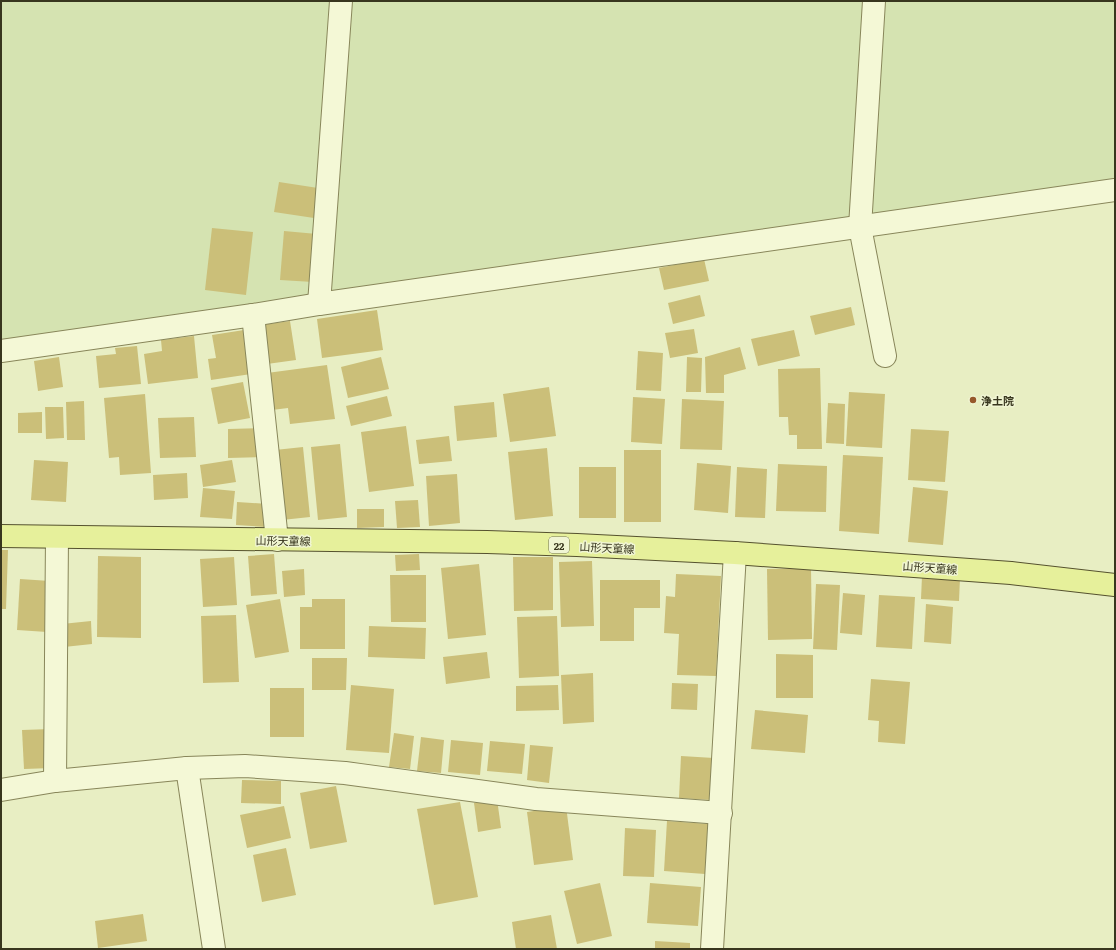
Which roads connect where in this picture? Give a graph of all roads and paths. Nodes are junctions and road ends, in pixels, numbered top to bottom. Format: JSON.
{"nodes":[{"id":1,"x":342,"y":1,"type":"edge"},
{"id":2,"x":874,"y":1,"type":"edge"},
{"id":3,"x":1115,"y":190,"type":"edge"},
{"id":4,"x":860,"y":227,"type":"junction"},
{"id":5,"x":320,"y":304,"type":"junction"},
{"id":6,"x":253,"y":315,"type":"junction"},
{"id":7,"x":1,"y":351,"type":"edge"},
{"id":8,"x":885,"y":356,"type":"dead end"},
{"id":9,"x":1,"y":536,"type":"edge"},
{"id":10,"x":57,"y":536,"type":"junction"},
{"id":11,"x":277,"y":540,"type":"junction"},
{"id":12,"x":735,"y":553,"type":"junction"},
{"id":13,"x":1115,"y":585,"type":"edge"},
{"id":14,"x":187,"y":768,"type":"junction"},
{"id":15,"x":55,"y":781,"type":"junction"},
{"id":16,"x":1,"y":790,"type":"edge"},
{"id":17,"x":721,"y":812,"type":"junction"},
{"id":18,"x":214,"y":949,"type":"edge"},
{"id":19,"x":712,"y":949,"type":"edge"}],
"edges":[{"from":1,"to":5,"type":"street"},
{"from":2,"to":4,"type":"street"},
{"from":3,"to":4,"type":"street"},
{"from":4,"to":5,"type":"street"},
{"from":4,"to":8,"type":"street"},
{"from":5,"to":6,"type":"street"},
{"from":6,"to":7,"type":"street"},
{"from":6,"to":11,"type":"street"},
{"from":9,"to":10,"type":"main road","name":"山形天童線","number":"22"},
{"from":10,"to":11,"type":"main road","name":"山形天童線","number":"22"},
{"from":10,"to":15,"type":"street"},
{"from":11,"to":12,"type":"main road","name":"山形天童線","number":"22"},
{"from":12,"to":13,"type":"main road","name":"山形天童線","number":"22"},
{"from":12,"to":17,"type":"street"},
{"from":14,"to":15,"type":"street"},
{"from":14,"to":17,"type":"street"},
{"from":14,"to":18,"type":"street"},
{"from":15,"to":16,"type":"street"},
{"from":17,"to":19,"type":"street"}]}
